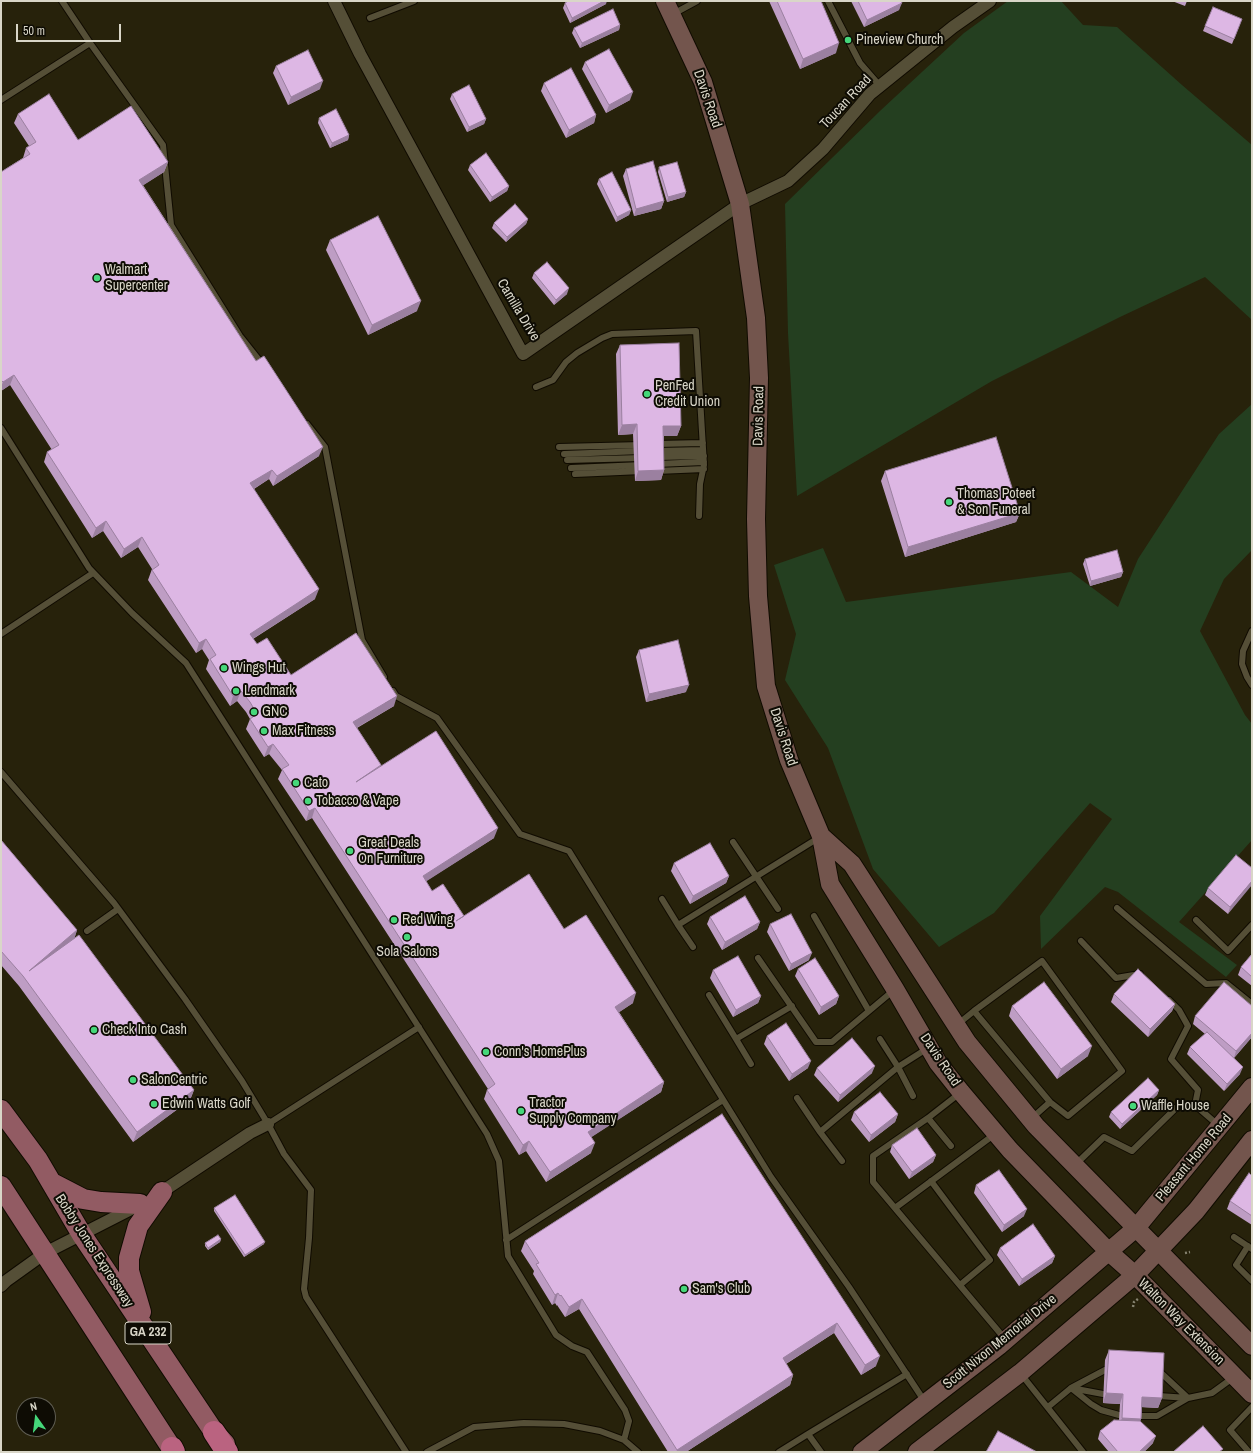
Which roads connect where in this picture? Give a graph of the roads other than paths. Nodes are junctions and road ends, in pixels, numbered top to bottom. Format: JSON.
{"nodes":[{"id":1,"x":62,"y":1,"type":"edge"},
{"id":2,"x":334,"y":1,"type":"edge"},
{"id":3,"x":414,"y":1,"type":"edge"},
{"id":4,"x":697,"y":1,"type":"edge"},
{"id":5,"x":828,"y":1,"type":"edge"},
{"id":6,"x":990,"y":1,"type":"edge"},
{"id":7,"x":668,"y":8,"type":"edge"},
{"id":8,"x":370,"y":18,"type":"dead end"},
{"id":9,"x":90,"y":43,"type":"junction"},
{"id":10,"x":880,"y":86,"type":"junction"},
{"id":11,"x":1,"y":100,"type":"edge"},
{"id":12,"x":740,"y":204,"type":"junction"},
{"id":13,"x":269,"y":373,"type":"edge"},
{"id":14,"x":536,"y":388,"type":"dead end"},
{"id":15,"x":302,"y":416,"type":"edge"},
{"id":16,"x":1,"y":428,"type":"edge"},
{"id":17,"x":559,"y":447,"type":"dead end"},
{"id":18,"x":564,"y":454,"type":"dead end"},
{"id":19,"x":703,"y":456,"type":"junction"},
{"id":20,"x":567,"y":460,"type":"dead end"},
{"id":21,"x":571,"y":468,"type":"dead end"},
{"id":22,"x":575,"y":474,"type":"dead end"},
{"id":23,"x":699,"y":516,"type":"dead end"},
{"id":24,"x":93,"y":573,"type":"junction"},
{"id":25,"x":1252,"y":631,"type":"edge"},
{"id":26,"x":1,"y":634,"type":"edge"},
{"id":27,"x":1252,"y":685,"type":"edge"},
{"id":28,"x":1,"y":772,"type":"edge"},
{"id":29,"x":821,"y":836,"type":"junction"},
{"id":30,"x":733,"y":842,"type":"dead end"},
{"id":31,"x":756,"y":877,"type":"junction"},
{"id":32,"x":662,"y":899,"type":"dead end"},
{"id":33,"x":778,"y":908,"type":"dead end"},
{"id":34,"x":1117,"y":908,"type":"dead end"},
{"id":35,"x":118,"y":909,"type":"junction"},
{"id":36,"x":814,"y":916,"type":"dead end"},
{"id":37,"x":1196,"y":920,"type":"dead end"},
{"id":38,"x":1252,"y":924,"type":"edge"},
{"id":39,"x":678,"y":925,"type":"junction"},
{"id":40,"x":87,"y":931,"type":"dead end"},
{"id":41,"x":1081,"y":941,"type":"dead end"},
{"id":42,"x":693,"y":947,"type":"dead end"},
{"id":43,"x":758,"y":958,"type":"dead end"},
{"id":44,"x":1146,"y":979,"type":"edge"},
{"id":45,"x":895,"y":989,"type":"junction"},
{"id":46,"x":1162,"y":994,"type":"edge"},
{"id":47,"x":709,"y":995,"type":"dead end"},
{"id":48,"x":1252,"y":1004,"type":"edge"},
{"id":49,"x":792,"y":1006,"type":"junction"},
{"id":50,"x":869,"y":1011,"type":"junction"},
{"id":51,"x":974,"y":1011,"type":"junction"},
{"id":52,"x":956,"y":1025,"type":"junction"},
{"id":53,"x":419,"y":1028,"type":"junction"},
{"id":54,"x":736,"y":1039,"type":"junction"},
{"id":55,"x":880,"y":1039,"type":"dead end"},
{"id":56,"x":929,"y":1048,"type":"junction"},
{"id":57,"x":752,"y":1064,"type":"dead end"},
{"id":58,"x":898,"y":1067,"type":"junction"},
{"id":59,"x":1252,"y":1087,"type":"edge"},
{"id":60,"x":961,"y":1092,"type":"junction"},
{"id":61,"x":912,"y":1096,"type":"dead end"},
{"id":62,"x":797,"y":1098,"type":"dead end"},
{"id":63,"x":723,"y":1100,"type":"junction"},
{"id":64,"x":1050,"y":1102,"type":"junction"},
{"id":65,"x":1195,"y":1105,"type":"junction"},
{"id":66,"x":1,"y":1110,"type":"edge"},
{"id":67,"x":928,"y":1118,"type":"junction"},
{"id":68,"x":1031,"y":1119,"type":"junction"},
{"id":69,"x":268,"y":1124,"type":"junction"},
{"id":70,"x":1220,"y":1126,"type":"junction"},
{"id":71,"x":820,"y":1132,"type":"junction"},
{"id":72,"x":996,"y":1133,"type":"junction"},
{"id":73,"x":1252,"y":1140,"type":"edge"},
{"id":74,"x":951,"y":1146,"type":"dead end"},
{"id":75,"x":842,"y":1161,"type":"dead end"},
{"id":76,"x":1075,"y":1166,"type":"junction"},
{"id":77,"x":932,"y":1181,"type":"junction"},
{"id":78,"x":52,"y":1183,"type":"junction"},
{"id":79,"x":1,"y":1186,"type":"edge"},
{"id":80,"x":162,"y":1192,"type":"junction"},
{"id":81,"x":140,"y":1204,"type":"junction"},
{"id":82,"x":895,"y":1208,"type":"junction"},
{"id":83,"x":1136,"y":1228,"type":"junction"},
{"id":84,"x":82,"y":1235,"type":"junction"},
{"id":85,"x":1234,"y":1237,"type":"dead end"},
{"id":86,"x":506,"y":1240,"type":"junction"},
{"id":87,"x":1250,"y":1248,"type":"edge"},
{"id":88,"x":1158,"y":1251,"type":"junction"},
{"id":89,"x":1109,"y":1252,"type":"junction"},
{"id":90,"x":45,"y":1253,"type":"junction"},
{"id":91,"x":1135,"y":1275,"type":"junction"},
{"id":92,"x":1252,"y":1281,"type":"edge"},
{"id":93,"x":960,"y":1285,"type":"junction"},
{"id":94,"x":1,"y":1286,"type":"edge"},
{"id":95,"x":146,"y":1331,"type":"junction"},
{"id":96,"x":1006,"y":1340,"type":"junction"},
{"id":97,"x":1252,"y":1346,"type":"edge"},
{"id":98,"x":1104,"y":1370,"type":"dead end"},
{"id":99,"x":1160,"y":1372,"type":"edge"},
{"id":100,"x":1020,"y":1373,"type":"junction"},
{"id":101,"x":907,"y":1374,"type":"junction"},
{"id":102,"x":1235,"y":1376,"type":"junction"},
{"id":103,"x":1071,"y":1388,"type":"junction"},
{"id":104,"x":1103,"y":1394,"type":"dead end"},
{"id":105,"x":1252,"y":1394,"type":"edge"},
{"id":106,"x":1159,"y":1396,"type":"edge"},
{"id":107,"x":1188,"y":1398,"type":"junction"},
{"id":108,"x":925,"y":1402,"type":"junction"},
{"id":109,"x":1048,"y":1407,"type":"junction"},
{"id":110,"x":1252,"y":1407,"type":"edge"},
{"id":111,"x":1119,"y":1415,"type":"dead end"},
{"id":112,"x":1138,"y":1416,"type":"edge"},
{"id":113,"x":214,"y":1432,"type":"junction"},
{"id":114,"x":808,"y":1434,"type":"junction"},
{"id":115,"x":624,"y":1440,"type":"junction"},
{"id":116,"x":173,"y":1451,"type":"edge"},
{"id":117,"x":227,"y":1452,"type":"edge"},
{"id":118,"x":231,"y":1452,"type":"edge"},
{"id":119,"x":406,"y":1452,"type":"edge"},
{"id":120,"x":427,"y":1452,"type":"edge"},
{"id":121,"x":638,"y":1452,"type":"edge"},
{"id":122,"x":779,"y":1452,"type":"edge"},
{"id":123,"x":821,"y":1452,"type":"edge"},
{"id":124,"x":862,"y":1452,"type":"edge"},
{"id":125,"x":917,"y":1452,"type":"edge"},
{"id":126,"x":1083,"y":1452,"type":"edge"},
{"id":127,"x":1249,"y":1452,"type":"edge"}],
"edges":[{"from":1,"to":9,"type":"lane"},
{"from":2,"to":12,"type":"street","name":"Camilla Drive"},
{"from":3,"to":8,"type":"lane"},
{"from":4,"to":7,"type":"lane"},
{"from":5,"to":10,"type":"lane"},
{"from":6,"to":10,"type":"street","name":"Toucan Road"},
{"from":7,"to":12,"type":"main road","name":"Davis Road"},
{"from":9,"to":11,"type":"lane"},
{"from":9,"to":13,"type":"lane"},
{"from":10,"to":12,"type":"street","name":"Toucan Road"},
{"from":12,"to":29,"type":"main road","name":"Davis Road"},
{"from":14,"to":19,"type":"lane"},
{"from":15,"to":63,"type":"lane"},
{"from":16,"to":24,"type":"lane"},
{"from":17,"to":19,"type":"lane"},
{"from":18,"to":19,"type":"lane"},
{"from":19,"to":20,"type":"lane"},
{"from":19,"to":21,"type":"lane"},
{"from":19,"to":22,"type":"lane"},
{"from":19,"to":23,"type":"lane"},
{"from":24,"to":26,"type":"lane"},
{"from":24,"to":53,"type":"lane"},
{"from":25,"to":27,"type":"lane"},
{"from":28,"to":35,"type":"lane"},
{"from":29,"to":31,"type":"lane"},
{"from":29,"to":45,"type":"main road","name":"Davis Road"},
{"from":29,"to":52,"type":"main road","name":"Davis Road"},
{"from":30,"to":31,"type":"lane"},
{"from":31,"to":33,"type":"lane"},
{"from":31,"to":39,"type":"lane"},
{"from":32,"to":39,"type":"lane"},
{"from":34,"to":48,"type":"lane"},
{"from":35,"to":40,"type":"lane"},
{"from":35,"to":69,"type":"lane"},
{"from":36,"to":50,"type":"lane"},
{"from":37,"to":38,"type":"lane"},
{"from":39,"to":42,"type":"lane"},
{"from":41,"to":44,"type":"lane"},
{"from":43,"to":49,"type":"lane"},
{"from":45,"to":50,"type":"lane"},
{"from":45,"to":56,"type":"main road","name":"Davis Road"},
{"from":46,"to":65,"type":"lane"},
{"from":47,"to":54,"type":"lane"},
{"from":49,"to":50,"type":"lane"},
{"from":49,"to":54,"type":"lane"},
{"from":51,"to":52,"type":"lane"},
{"from":51,"to":64,"type":"lane"},
{"from":51,"to":64,"type":"lane"},
{"from":52,"to":68,"type":"main road","name":"Davis Road"},
{"from":53,"to":69,"type":"lane"},
{"from":53,"to":86,"type":"lane"},
{"from":54,"to":57,"type":"lane"},
{"from":55,"to":58,"type":"lane"},
{"from":56,"to":58,"type":"lane"},
{"from":56,"to":60,"type":"main road","name":"Davis Road"},
{"from":58,"to":61,"type":"lane"},
{"from":58,"to":71,"type":"lane"},
{"from":59,"to":70,"type":"main road","name":"Pleasant Home Road"},
{"from":60,"to":67,"type":"lane"},
{"from":60,"to":72,"type":"main road","name":"Davis Road"},
{"from":62,"to":71,"type":"lane"},
{"from":63,"to":86,"type":"lane"},
{"from":63,"to":101,"type":"lane"},
{"from":64,"to":68,"type":"lane"},
{"from":65,"to":70,"type":"lane"},
{"from":65,"to":76,"type":"lane"},
{"from":66,"to":78,"type":"main road","name":"Bobby Jones Expressway","number":"GA 232"},
{"from":67,"to":74,"type":"lane"},
{"from":67,"to":82,"type":"lane"},
{"from":68,"to":76,"type":"main road","name":"Davis Road"},
{"from":69,"to":80,"type":"street"},
{"from":69,"to":119,"type":"lane"},
{"from":70,"to":83,"type":"main road","name":"Pleasant Home Road"},
{"from":71,"to":75,"type":"lane"},
{"from":72,"to":77,"type":"lane"},
{"from":72,"to":89,"type":"main road","name":"Davis Road"},
{"from":73,"to":88,"type":"main road"},
{"from":76,"to":83,"type":"main road","name":"Davis Road"},
{"from":77,"to":82,"type":"lane"},
{"from":77,"to":93,"type":"lane"},
{"from":78,"to":81,"type":"main road"},
{"from":78,"to":84,"type":"main road","name":"Bobby Jones Expressway","number":"GA 232"},
{"from":79,"to":90,"type":"main road","number":"GA 232"},
{"from":80,"to":81,"type":"street"},
{"from":80,"to":95,"type":"main road"},
{"from":81,"to":84,"type":"street"},
{"from":82,"to":93,"type":"lane"},
{"from":83,"to":88,"type":"main road"},
{"from":83,"to":89,"type":"main road","name":"Scott Nixon Memorial Drive"},
{"from":84,"to":90,"type":"street"},
{"from":84,"to":95,"type":"main road","name":"Bobby Jones Expressway","number":"GA 232"},
{"from":85,"to":87,"type":"lane"},
{"from":86,"to":115,"type":"lane"},
{"from":87,"to":92,"type":"lane"},
{"from":88,"to":91,"type":"main road"},
{"from":88,"to":97,"type":"main road"},
{"from":89,"to":91,"type":"main road","name":"Walton Way Extension"},
{"from":89,"to":96,"type":"main road","name":"Scott Nixon Memorial Drive"},
{"from":90,"to":94,"type":"street"},
{"from":90,"to":116,"type":"main road","number":"GA 232"},
{"from":91,"to":100,"type":"main road"},
{"from":91,"to":102,"type":"main road","name":"Walton Way Extension"},
{"from":93,"to":96,"type":"lane"},
{"from":95,"to":113,"type":"main road","name":"Bobby Jones Expressway","number":"GA 232"},
{"from":96,"to":108,"type":"main road","name":"Scott Nixon Memorial Drive"},
{"from":98,"to":103,"type":"lane"},
{"from":99,"to":107,"type":"lane"},
{"from":100,"to":109,"type":"lane"},
{"from":100,"to":125,"type":"main road"},
{"from":101,"to":108,"type":"lane"},
{"from":101,"to":114,"type":"lane"},
{"from":102,"to":105,"type":"main road","name":"Walton Way Extension"},
{"from":102,"to":107,"type":"lane"},
{"from":103,"to":104,"type":"lane"},
{"from":103,"to":109,"type":"lane"},
{"from":103,"to":111,"type":"lane"},
{"from":106,"to":107,"type":"lane"},
{"from":107,"to":112,"type":"lane"},
{"from":108,"to":124,"type":"main road","name":"Scott Nixon Memorial Drive"},
{"from":109,"to":126,"type":"lane"},
{"from":110,"to":127,"type":"lane"},
{"from":113,"to":117,"type":"highway","name":"Bobby Jones Expressway","number":"GA 232"},
{"from":113,"to":118,"type":"main road"},
{"from":114,"to":122,"type":"lane"},
{"from":114,"to":123,"type":"lane"},
{"from":115,"to":120,"type":"lane"},
{"from":115,"to":121,"type":"lane"}]}
